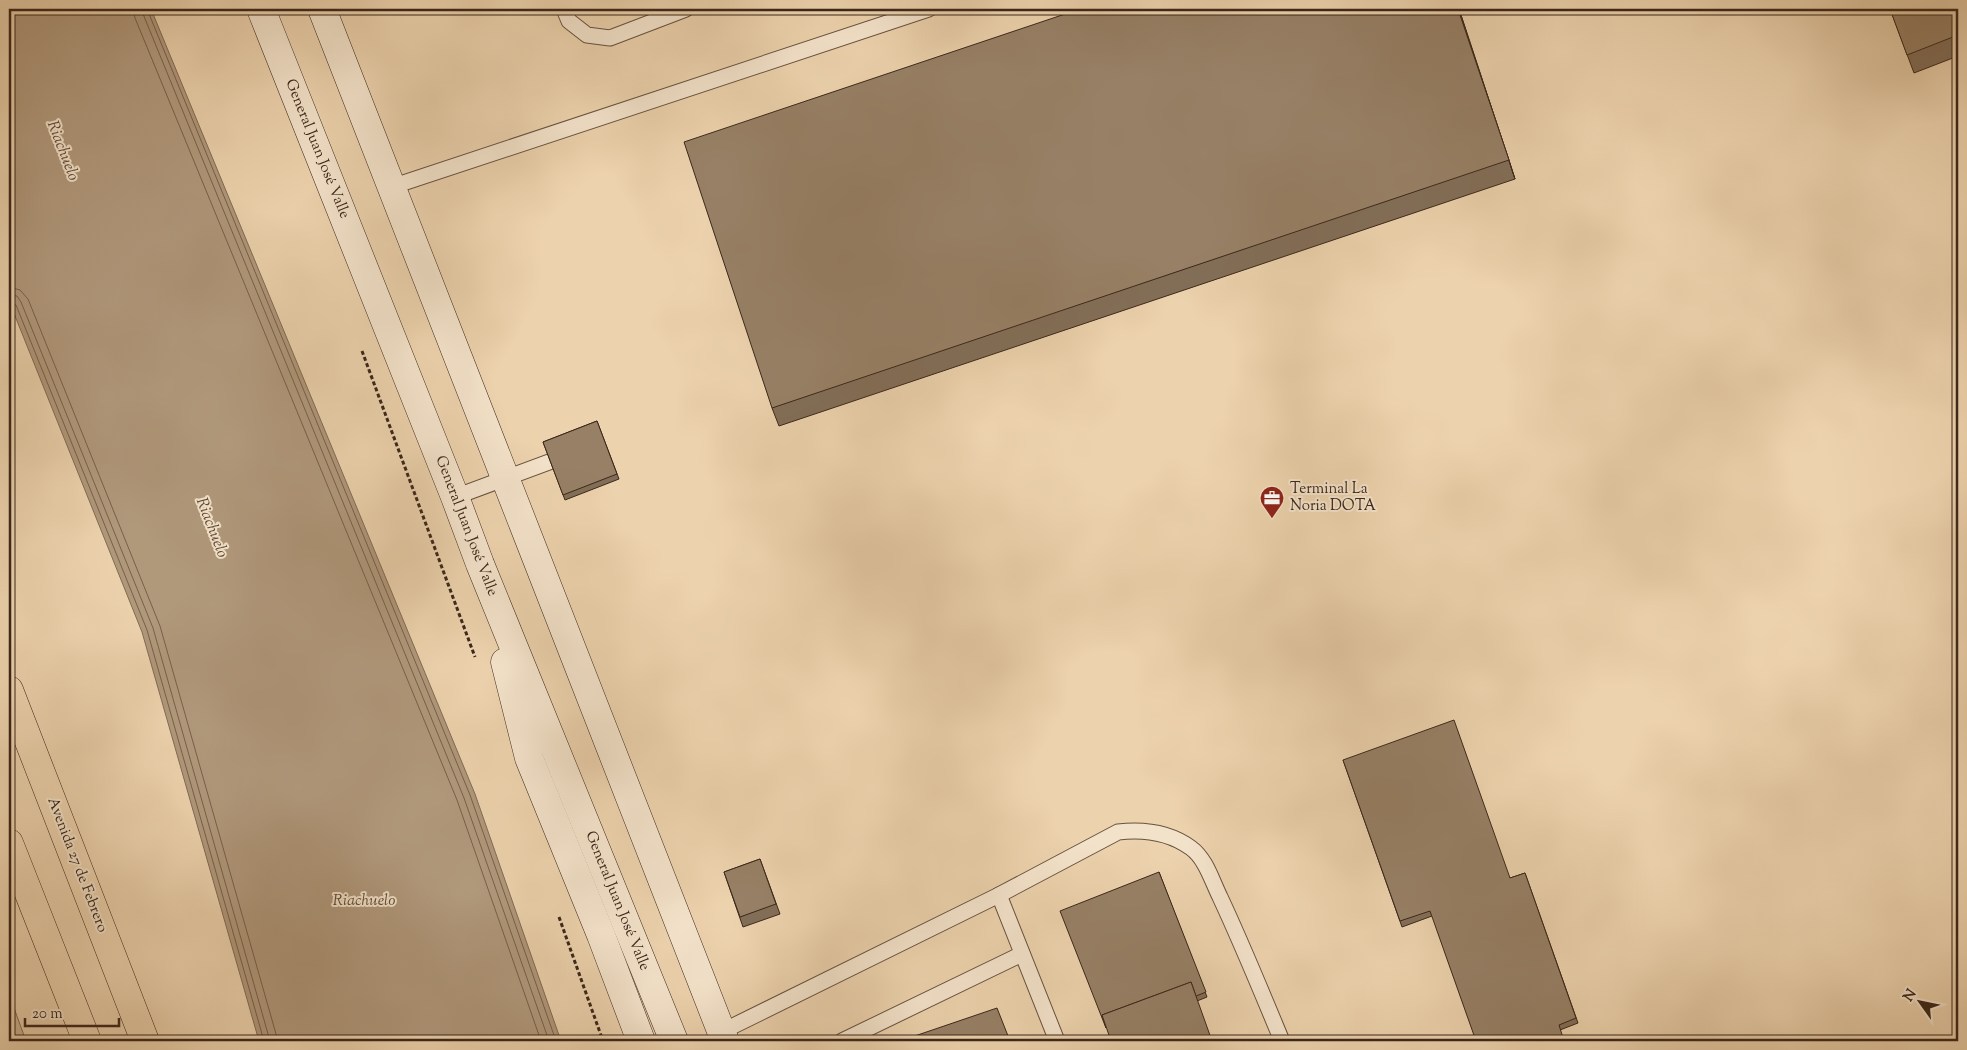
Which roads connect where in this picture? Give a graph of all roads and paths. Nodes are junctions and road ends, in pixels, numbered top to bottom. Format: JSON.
{"nodes":[{"id":1,"x":261,"y":9,"type":"edge"},
{"id":2,"x":322,"y":9,"type":"edge"},
{"id":3,"x":564,"y":9,"type":"edge"},
{"id":4,"x":686,"y":9,"type":"edge"},
{"id":5,"x":929,"y":9,"type":"edge"},
{"id":6,"x":391,"y":187,"type":"junction"},
{"id":7,"x":360,"y":344,"type":"dead end"},
{"id":8,"x":587,"y":449,"type":"edge"},
{"id":9,"x":505,"y":479,"type":"junction"},
{"id":10,"x":455,"y":497,"type":"junction"},
{"id":11,"x":480,"y":564,"type":"junction"},
{"id":12,"x":478,"y":666,"type":"dead end"},
{"id":13,"x":9,"y":690,"type":"edge"},
{"id":14,"x":9,"y":844,"type":"edge"},
{"id":15,"x":999,"y":895,"type":"junction"},
{"id":16,"x":558,"y":914,"type":"dead end"},
{"id":17,"x":1022,"y":954,"type":"junction"},
{"id":18,"x":719,"y":1038,"type":"edge"},
{"id":19,"x":87,"y":1041,"type":"edge"},
{"id":20,"x":145,"y":1041,"type":"edge"},
{"id":21,"x":603,"y":1041,"type":"edge"},
{"id":22,"x":641,"y":1041,"type":"edge"},
{"id":23,"x":674,"y":1041,"type":"edge"},
{"id":24,"x":842,"y":1041,"type":"edge"},
{"id":25,"x":1057,"y":1041,"type":"edge"},
{"id":26,"x":1282,"y":1041,"type":"edge"}],
"edges":[{"from":1,"to":10,"type":"main road","name":"General Juan José Valle"},
{"from":2,"to":6,"type":"main road"},
{"from":3,"to":4,"type":"lane"},
{"from":5,"to":6,"type":"lane"},
{"from":6,"to":9,"type":"main road"},
{"from":7,"to":12,"type":"path"},
{"from":8,"to":9,"type":"lane"},
{"from":9,"to":10,"type":"lane"},
{"from":9,"to":18,"type":"main road"},
{"from":10,"to":11,"type":"main road","name":"General Juan José Valle"},
{"from":11,"to":22,"type":"main road"},
{"from":11,"to":23,"type":"main road","name":"General Juan José Valle"},
{"from":13,"to":20,"type":"main road","name":"Avenida 27 de Febrero"},
{"from":14,"to":19,"type":"main road"},
{"from":15,"to":17,"type":"lane"},
{"from":15,"to":18,"type":"lane"},
{"from":15,"to":26,"type":"lane"},
{"from":16,"to":21,"type":"path"},
{"from":17,"to":24,"type":"lane"},
{"from":17,"to":25,"type":"lane"}]}
